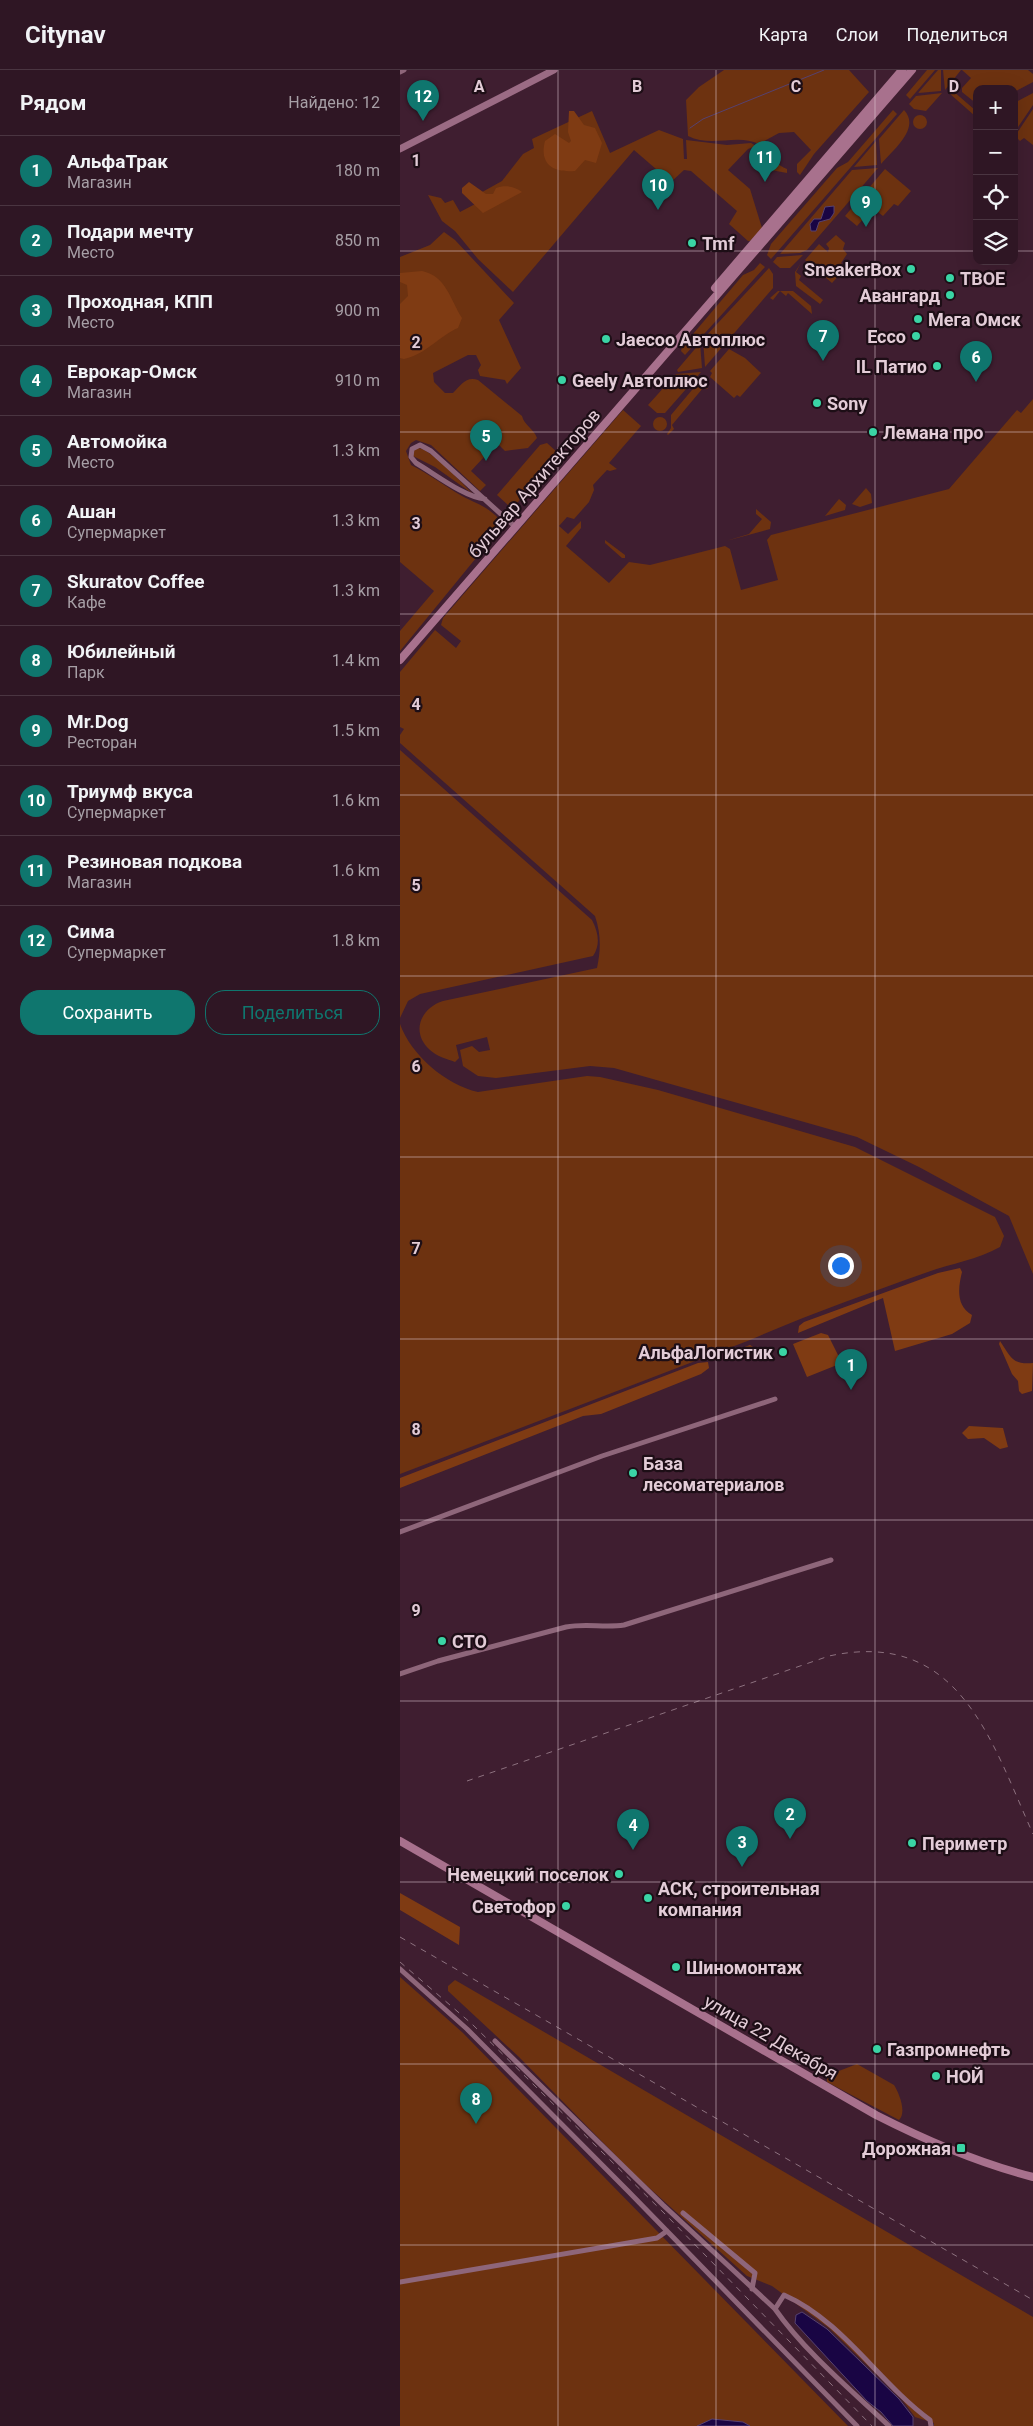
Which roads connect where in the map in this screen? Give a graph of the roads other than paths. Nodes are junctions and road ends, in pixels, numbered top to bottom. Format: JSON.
{"nodes":[{"id":1,"x":404,"y":70,"type":"edge"},
{"id":2,"x":554,"y":70,"type":"edge"},
{"id":3,"x":902,"y":70,"type":"edge"},
{"id":4,"x":912,"y":70,"type":"edge"},
{"id":5,"x":400,"y":72,"type":"edge"},
{"id":6,"x":400,"y":149,"type":"edge"},
{"id":7,"x":484,"y":499,"type":"junction"},
{"id":8,"x":515,"y":527,"type":"junction"},
{"id":9,"x":400,"y":660,"type":"edge"},
{"id":10,"x":775,"y":1399,"type":"dead end"},
{"id":11,"x":400,"y":1532,"type":"edge"},
{"id":12,"x":831,"y":1560,"type":"dead end"},
{"id":13,"x":400,"y":1674,"type":"edge"},
{"id":14,"x":400,"y":1841,"type":"edge"},
{"id":15,"x":400,"y":1969,"type":"edge"},
{"id":16,"x":495,"y":2041,"type":"dead end"},
{"id":17,"x":1033,"y":2177,"type":"edge"},
{"id":18,"x":683,"y":2213,"type":"dead end"},
{"id":19,"x":667,"y":2231,"type":"junction"},
{"id":20,"x":400,"y":2282,"type":"edge"},
{"id":21,"x":752,"y":2289,"type":"junction"},
{"id":22,"x":775,"y":2309,"type":"junction"},
{"id":23,"x":857,"y":2426,"type":"edge"},
{"id":24,"x":889,"y":2426,"type":"edge"},
{"id":25,"x":931,"y":2426,"type":"edge"}],
"edges":[{"from":1,"to":5,"type":"street"},
{"from":2,"to":6,"type":"main road"},
{"from":3,"to":8,"type":"main road","name":"бульвар Архитекторов"},
{"from":4,"to":8,"type":"main road","name":"бульвар Архитекторов"},
{"from":7,"to":7,"type":"street"},
{"from":7,"to":8,"type":"street"},
{"from":8,"to":9,"type":"main road","name":"бульвар Архитекторов"},
{"from":10,"to":11,"type":"street"},
{"from":12,"to":13,"type":"street"},
{"from":14,"to":17,"type":"main road","name":"улица 22 Декабря"},
{"from":15,"to":19,"type":"street"},
{"from":16,"to":21,"type":"street"},
{"from":18,"to":21,"type":"street"},
{"from":19,"to":20,"type":"street"},
{"from":19,"to":23,"type":"street"},
{"from":21,"to":22,"type":"street"},
{"from":22,"to":24,"type":"street"},
{"from":22,"to":25,"type":"street"}]}
